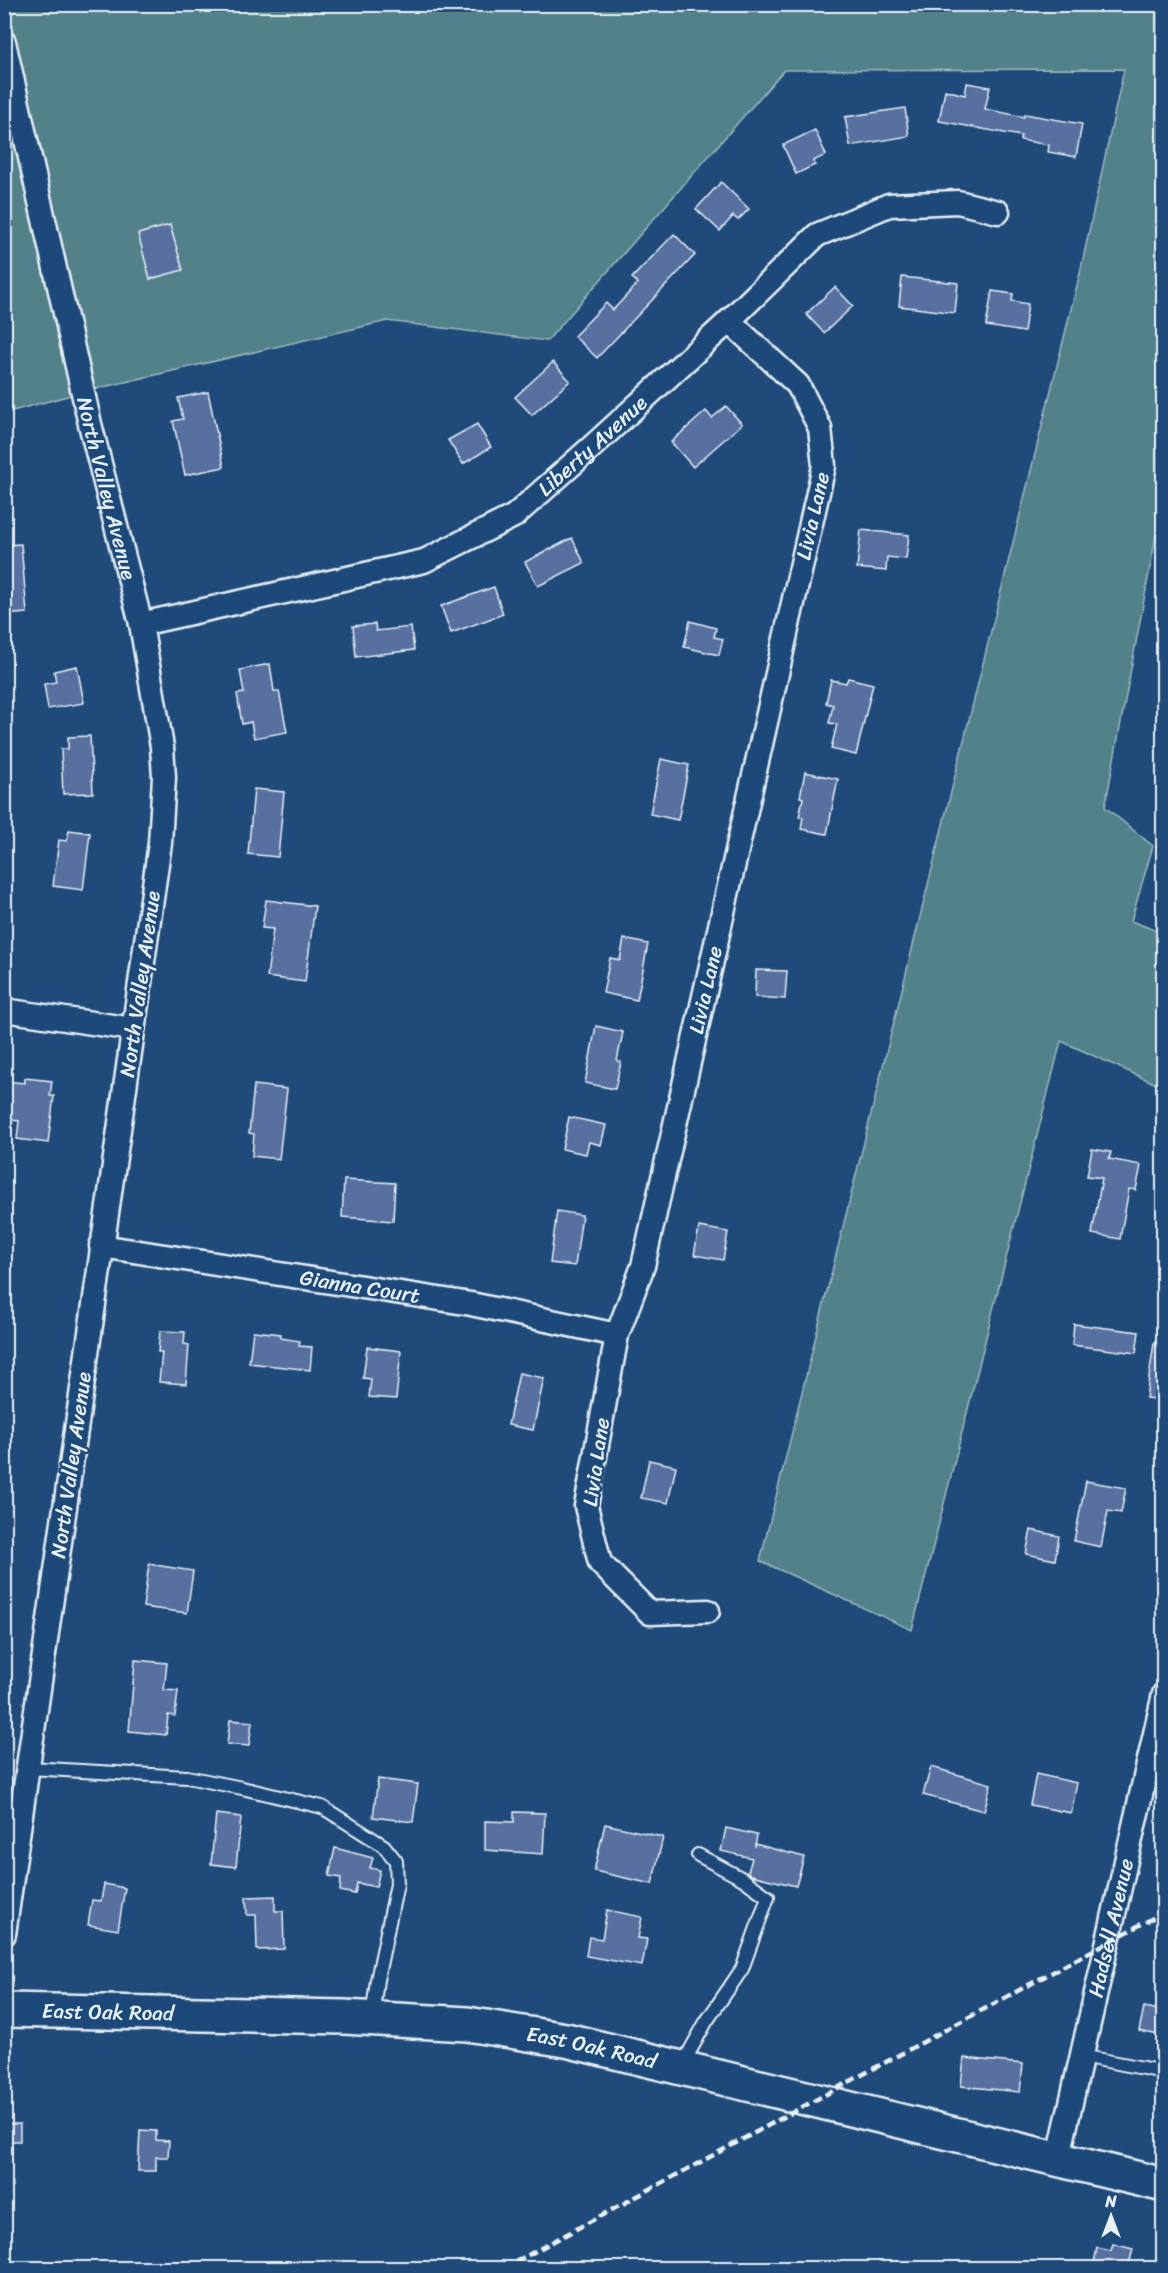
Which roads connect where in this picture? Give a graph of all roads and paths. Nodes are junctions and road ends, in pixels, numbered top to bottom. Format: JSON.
{"nodes":[{"id":1,"x":4,"y":42,"type":"edge"},
{"id":2,"x":998,"y":212,"type":"dead end"},
{"id":3,"x":729,"y":321,"type":"junction"},
{"id":4,"x":141,"y":624,"type":"junction"},
{"id":5,"x":4,"y":1010,"type":"edge"},
{"id":6,"x":133,"y":1029,"type":"junction"},
{"id":7,"x":101,"y":1246,"type":"junction"},
{"id":8,"x":617,"y":1335,"type":"junction"},
{"id":9,"x":708,"y":1611,"type":"dead end"},
{"id":10,"x":1164,"y":1694,"type":"edge"},
{"id":11,"x":29,"y":1768,"type":"junction"},
{"id":12,"x":698,"y":1855,"type":"dead end"},
{"id":13,"x":4,"y":1934,"type":"edge"},
{"id":14,"x":4,"y":2010,"type":"edge"},
{"id":15,"x":372,"y":2019,"type":"junction"},
{"id":16,"x":1081,"y":2056,"type":"junction"},
{"id":17,"x":680,"y":2068,"type":"junction"},
{"id":18,"x":1164,"y":2072,"type":"edge"},
{"id":19,"x":1058,"y":2160,"type":"junction"},
{"id":20,"x":1164,"y":2185,"type":"edge"}],
"edges":[{"from":1,"to":4,"type":"street","name":"North Valley Avenue"},
{"from":2,"to":3,"type":"street","name":"Liberty Avenue"},
{"from":3,"to":4,"type":"street","name":"Liberty Avenue"},
{"from":3,"to":8,"type":"street","name":"Livia Lane"},
{"from":4,"to":6,"type":"street","name":"North Valley Avenue"},
{"from":5,"to":6,"type":"street"},
{"from":6,"to":7,"type":"street","name":"North Valley Avenue"},
{"from":7,"to":8,"type":"street","name":"Gianna Court"},
{"from":7,"to":11,"type":"street","name":"North Valley Avenue"},
{"from":8,"to":9,"type":"street","name":"Livia Lane"},
{"from":10,"to":16,"type":"street","name":"Hadsell Avenue"},
{"from":11,"to":13,"type":"street","name":"North Valley Avenue"},
{"from":11,"to":15,"type":"lane"},
{"from":12,"to":17,"type":"lane"},
{"from":14,"to":15,"type":"street","name":"East Oak Road"},
{"from":15,"to":17,"type":"street","name":"East Oak Road"},
{"from":16,"to":18,"type":"lane"},
{"from":16,"to":19,"type":"street","name":"Hadsell Avenue"},
{"from":17,"to":19,"type":"street","name":"East Oak Road"},
{"from":19,"to":20,"type":"street","name":"East Oak Road"}]}
